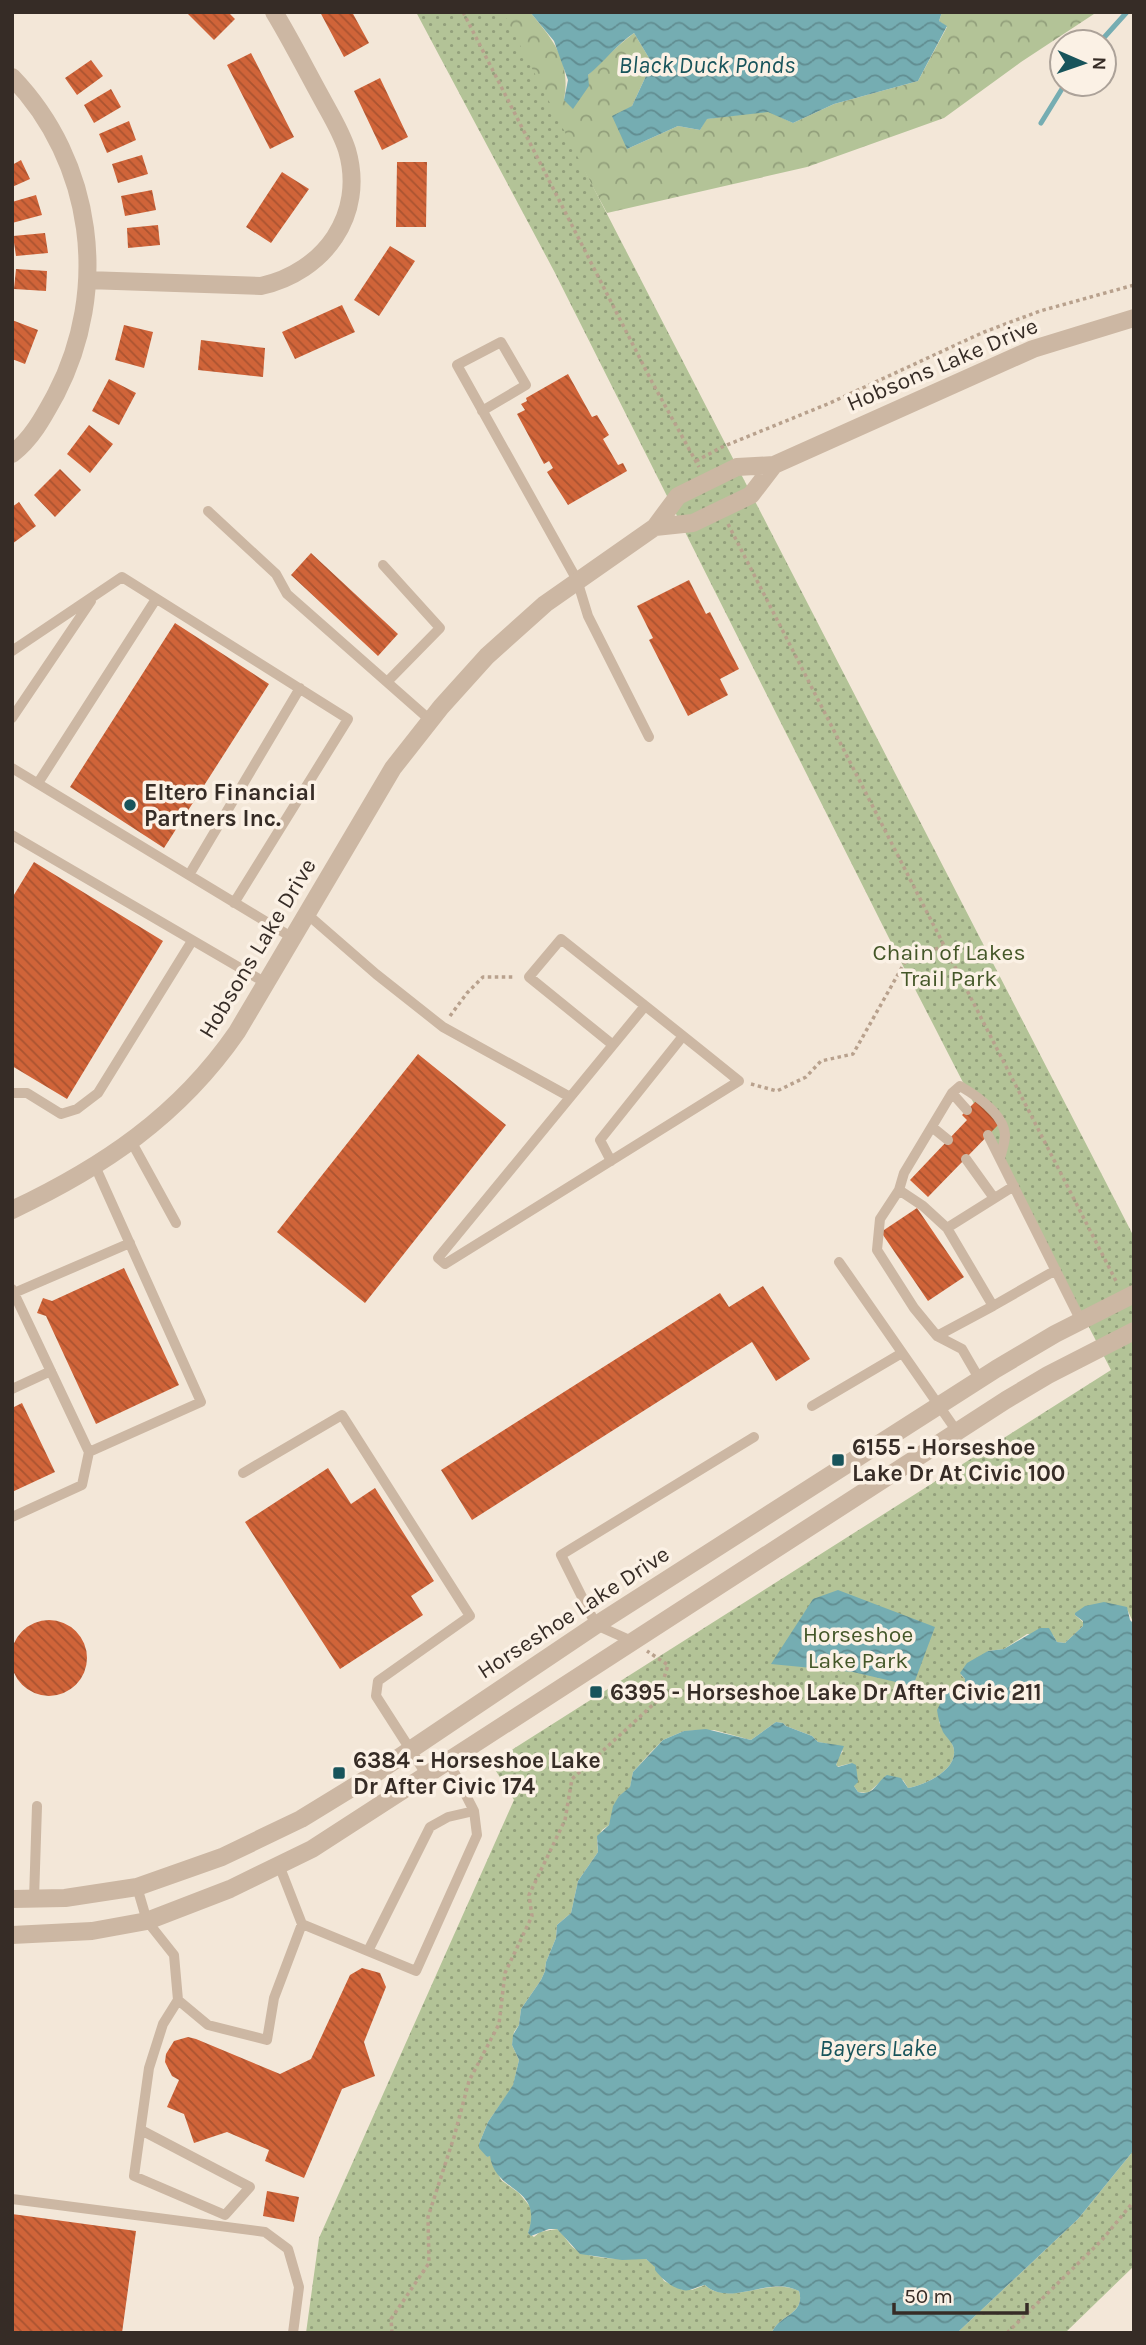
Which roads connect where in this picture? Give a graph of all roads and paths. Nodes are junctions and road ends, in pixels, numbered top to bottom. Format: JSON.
{"nodes":[{"id":1,"x":274,"y":12,"type":"edge"},
{"id":2,"x":463,"y":12,"type":"edge"},
{"id":3,"x":12,"y":77,"type":"edge"},
{"id":4,"x":87,"y":280,"type":"junction"},
{"id":5,"x":1134,"y":285,"type":"edge"},
{"id":6,"x":1134,"y":318,"type":"edge"},
{"id":7,"x":482,"y":411,"type":"junction"},
{"id":8,"x":12,"y":454,"type":"edge"},
{"id":9,"x":696,"y":461,"type":"junction"},
{"id":10,"x":774,"y":466,"type":"junction"},
{"id":11,"x":706,"y":482,"type":"junction"},
{"id":12,"x":721,"y":510,"type":"junction"},
{"id":13,"x":208,"y":511,"type":"dead end"},
{"id":14,"x":655,"y":527,"type":"junction"},
{"id":15,"x":383,"y":565,"type":"dead end"},
{"id":16,"x":577,"y":580,"type":"junction"},
{"id":17,"x":94,"y":596,"type":"junction"},
{"id":18,"x":156,"y":599,"type":"junction"},
{"id":19,"x":12,"y":651,"type":"edge"},
{"id":20,"x":387,"y":682,"type":"junction"},
{"id":21,"x":300,"y":688,"type":"junction"},
{"id":22,"x":12,"y":718,"type":"edge"},
{"id":23,"x":430,"y":720,"type":"junction"},
{"id":24,"x":649,"y":737,"type":"dead end"},
{"id":25,"x":12,"y":768,"type":"edge"},
{"id":26,"x":38,"y":783,"type":"junction"},
{"id":27,"x":12,"y":835,"type":"edge"},
{"id":28,"x":189,"y":875,"type":"junction"},
{"id":29,"x":234,"y":903,"type":"junction"},
{"id":30,"x":307,"y":914,"type":"junction"},
{"id":31,"x":293,"y":938,"type":"junction"},
{"id":32,"x":192,"y":941,"type":"junction"},
{"id":33,"x":943,"y":946,"type":"junction"},
{"id":34,"x":529,"y":977,"type":"junction"},
{"id":35,"x":266,"y":983,"type":"junction"},
{"id":36,"x":645,"y":1006,"type":"junction"},
{"id":37,"x":443,"y":1027,"type":"junction"},
{"id":38,"x":683,"y":1036,"type":"junction"},
{"id":39,"x":613,"y":1045,"type":"junction"},
{"id":40,"x":739,"y":1081,"type":"junction"},
{"id":41,"x":12,"y":1093,"type":"edge"},
{"id":42,"x":952,"y":1093,"type":"junction"},
{"id":43,"x":570,"y":1097,"type":"junction"},
{"id":44,"x":967,"y":1110,"type":"dead end"},
{"id":45,"x":932,"y":1126,"type":"junction"},
{"id":46,"x":988,"y":1135,"type":"dead end"},
{"id":47,"x":948,"y":1140,"type":"dead end"},
{"id":48,"x":131,"y":1141,"type":"junction"},
{"id":49,"x":1000,"y":1158,"type":"junction"},
{"id":50,"x":966,"y":1159,"type":"dead end"},
{"id":51,"x":611,"y":1161,"type":"junction"},
{"id":52,"x":95,"y":1166,"type":"junction"},
{"id":53,"x":1014,"y":1186,"type":"junction"},
{"id":54,"x":899,"y":1190,"type":"junction"},
{"id":55,"x":994,"y":1198,"type":"junction"},
{"id":56,"x":14,"y":1204,"type":"edge"},
{"id":57,"x":176,"y":1223,"type":"dead end"},
{"id":58,"x":947,"y":1228,"type":"junction"},
{"id":59,"x":130,"y":1243,"type":"junction"},
{"id":60,"x":839,"y":1262,"type":"dead end"},
{"id":61,"x":1056,"y":1270,"type":"junction"},
{"id":62,"x":13,"y":1291,"type":"edge"},
{"id":63,"x":1129,"y":1296,"type":"edge"},
{"id":64,"x":993,"y":1306,"type":"junction"},
{"id":65,"x":1081,"y":1321,"type":"junction"},
{"id":66,"x":1134,"y":1331,"type":"edge"},
{"id":67,"x":937,"y":1336,"type":"junction"},
{"id":68,"x":902,"y":1353,"type":"junction"},
{"id":69,"x":51,"y":1371,"type":"junction"},
{"id":70,"x":980,"y":1380,"type":"junction"},
{"id":71,"x":12,"y":1389,"type":"edge"},
{"id":72,"x":812,"y":1406,"type":"dead end"},
{"id":73,"x":940,"y":1407,"type":"junction"},
{"id":74,"x":958,"y":1433,"type":"junction"},
{"id":75,"x":754,"y":1437,"type":"dead end"},
{"id":76,"x":89,"y":1452,"type":"junction"},
{"id":77,"x":243,"y":1473,"type":"dead end"},
{"id":78,"x":12,"y":1517,"type":"edge"},
{"id":79,"x":596,"y":1625,"type":"junction"},
{"id":80,"x":634,"y":1642,"type":"junction"},
{"id":81,"x":408,"y":1750,"type":"junction"},
{"id":82,"x":448,"y":1760,"type":"junction"},
{"id":83,"x":426,"y":1774,"type":"junction"},
{"id":84,"x":37,"y":1806,"type":"dead end"},
{"id":85,"x":474,"y":1811,"type":"junction"},
{"id":86,"x":279,"y":1865,"type":"junction"},
{"id":87,"x":137,"y":1887,"type":"junction"},
{"id":88,"x":12,"y":1899,"type":"edge"},
{"id":89,"x":34,"y":1899,"type":"junction"},
{"id":90,"x":147,"y":1921,"type":"junction"},
{"id":91,"x":302,"y":1924,"type":"junction"},
{"id":92,"x":12,"y":1935,"type":"edge"},
{"id":93,"x":368,"y":1951,"type":"junction"},
{"id":94,"x":178,"y":2000,"type":"junction"},
{"id":95,"x":141,"y":2130,"type":"junction"},
{"id":96,"x":12,"y":2199,"type":"edge"},
{"id":97,"x":1134,"y":2201,"type":"edge"},
{"id":98,"x":293,"y":2333,"type":"edge"},
{"id":99,"x":392,"y":2333,"type":"edge"},
{"id":100,"x":1007,"y":2333,"type":"edge"}],
"edges":[{"from":1,"to":4,"type":"street"},
{"from":2,"to":9,"type":"path"},
{"from":3,"to":4,"type":"street"},
{"from":4,"to":8,"type":"street"},
{"from":5,"to":9,"type":"path"},
{"from":6,"to":10,"type":"street","name":"Hobsons Lake Drive"},
{"from":7,"to":7,"type":"lane"},
{"from":7,"to":16,"type":"lane"},
{"from":9,"to":11,"type":"path"},
{"from":10,"to":11,"type":"street","name":"Hobsons Lake Drive"},
{"from":10,"to":12,"type":"street","name":"Hobsons Lake Drive"},
{"from":11,"to":14,"type":"street","name":"Hobsons Lake Drive"},
{"from":12,"to":14,"type":"street","name":"Hobsons Lake Drive"},
{"from":12,"to":33,"type":"path"},
{"from":13,"to":20,"type":"lane"},
{"from":14,"to":16,"type":"street","name":"Hobsons Lake Drive"},
{"from":15,"to":20,"type":"lane"},
{"from":16,"to":23,"type":"street","name":"Hobsons Lake Drive"},
{"from":16,"to":24,"type":"lane"},
{"from":17,"to":18,"type":"lane"},
{"from":17,"to":19,"type":"lane"},
{"from":17,"to":22,"type":"lane"},
{"from":18,"to":21,"type":"lane"},
{"from":18,"to":26,"type":"lane"},
{"from":20,"to":23,"type":"lane"},
{"from":21,"to":28,"type":"lane"},
{"from":21,"to":29,"type":"lane"},
{"from":23,"to":30,"type":"street","name":"Hobsons Lake Drive"},
{"from":25,"to":26,"type":"lane"},
{"from":26,"to":28,"type":"lane"},
{"from":27,"to":32,"type":"lane"},
{"from":28,"to":29,"type":"lane"},
{"from":29,"to":31,"type":"lane"},
{"from":30,"to":31,"type":"street","name":"Hobsons Lake Drive"},
{"from":30,"to":37,"type":"lane"},
{"from":31,"to":35,"type":"street","name":"Hobsons Lake Drive"},
{"from":32,"to":35,"type":"lane"},
{"from":32,"to":41,"type":"lane"},
{"from":33,"to":40,"type":"path"},
{"from":33,"to":63,"type":"path"},
{"from":34,"to":36,"type":"lane"},
{"from":34,"to":37,"type":"path"},
{"from":34,"to":39,"type":"lane"},
{"from":35,"to":48,"type":"street","name":"Hobsons Lake Drive"},
{"from":36,"to":38,"type":"lane"},
{"from":36,"to":39,"type":"lane"},
{"from":37,"to":43,"type":"lane"},
{"from":38,"to":40,"type":"lane"},
{"from":38,"to":51,"type":"lane"},
{"from":39,"to":43,"type":"lane"},
{"from":40,"to":51,"type":"lane"},
{"from":42,"to":44,"type":"lane"},
{"from":42,"to":45,"type":"lane"},
{"from":42,"to":49,"type":"lane"},
{"from":43,"to":51,"type":"lane"},
{"from":45,"to":47,"type":"lane"},
{"from":45,"to":54,"type":"lane"},
{"from":46,"to":49,"type":"lane"},
{"from":48,"to":52,"type":"street","name":"Hobsons Lake Drive"},
{"from":48,"to":57,"type":"lane"},
{"from":49,"to":53,"type":"lane"},
{"from":50,"to":55,"type":"lane"},
{"from":52,"to":56,"type":"street","name":"Hobsons Lake Drive"},
{"from":52,"to":59,"type":"lane"},
{"from":53,"to":55,"type":"lane"},
{"from":53,"to":61,"type":"lane"},
{"from":54,"to":58,"type":"lane"},
{"from":54,"to":67,"type":"lane"},
{"from":55,"to":58,"type":"lane"},
{"from":58,"to":64,"type":"lane"},
{"from":59,"to":62,"type":"lane"},
{"from":59,"to":76,"type":"lane"},
{"from":60,"to":68,"type":"lane"},
{"from":61,"to":64,"type":"lane"},
{"from":61,"to":65,"type":"lane"},
{"from":62,"to":69,"type":"lane"},
{"from":63,"to":65,"type":"street","name":"Horseshoe Lake Drive"},
{"from":64,"to":67,"type":"lane"},
{"from":65,"to":70,"type":"street","name":"Horseshoe Lake Drive"},
{"from":66,"to":74,"type":"street"},
{"from":67,"to":70,"type":"lane"},
{"from":68,"to":72,"type":"lane"},
{"from":68,"to":73,"type":"lane"},
{"from":69,"to":71,"type":"lane"},
{"from":69,"to":76,"type":"lane"},
{"from":70,"to":73,"type":"street","name":"Horseshoe Lake Drive"},
{"from":73,"to":74,"type":"lane"},
{"from":73,"to":79,"type":"street","name":"Horseshoe Lake Drive"},
{"from":74,"to":80,"type":"street"},
{"from":75,"to":79,"type":"lane"},
{"from":76,"to":78,"type":"lane"},
{"from":77,"to":81,"type":"lane"},
{"from":79,"to":80,"type":"lane"},
{"from":79,"to":81,"type":"street","name":"Horseshoe Lake Drive"},
{"from":80,"to":82,"type":"street"},
{"from":80,"to":99,"type":"path"},
{"from":81,"to":83,"type":"lane"},
{"from":81,"to":87,"type":"street","name":"Horseshoe Lake Drive"},
{"from":82,"to":83,"type":"street"},
{"from":82,"to":85,"type":"lane"},
{"from":83,"to":86,"type":"street"},
{"from":84,"to":89,"type":"lane"},
{"from":85,"to":93,"type":"lane"},
{"from":85,"to":93,"type":"lane"},
{"from":86,"to":90,"type":"street"},
{"from":86,"to":91,"type":"lane"},
{"from":87,"to":89,"type":"street","name":"Horseshoe Lake Drive"},
{"from":87,"to":90,"type":"lane"},
{"from":88,"to":89,"type":"street","name":"Horseshoe Lake Drive"},
{"from":90,"to":92,"type":"street"},
{"from":90,"to":94,"type":"lane"},
{"from":91,"to":93,"type":"lane"},
{"from":91,"to":94,"type":"lane"},
{"from":94,"to":95,"type":"lane"},
{"from":95,"to":95,"type":"lane"},
{"from":96,"to":98,"type":"lane"},
{"from":97,"to":100,"type":"path"}]}
